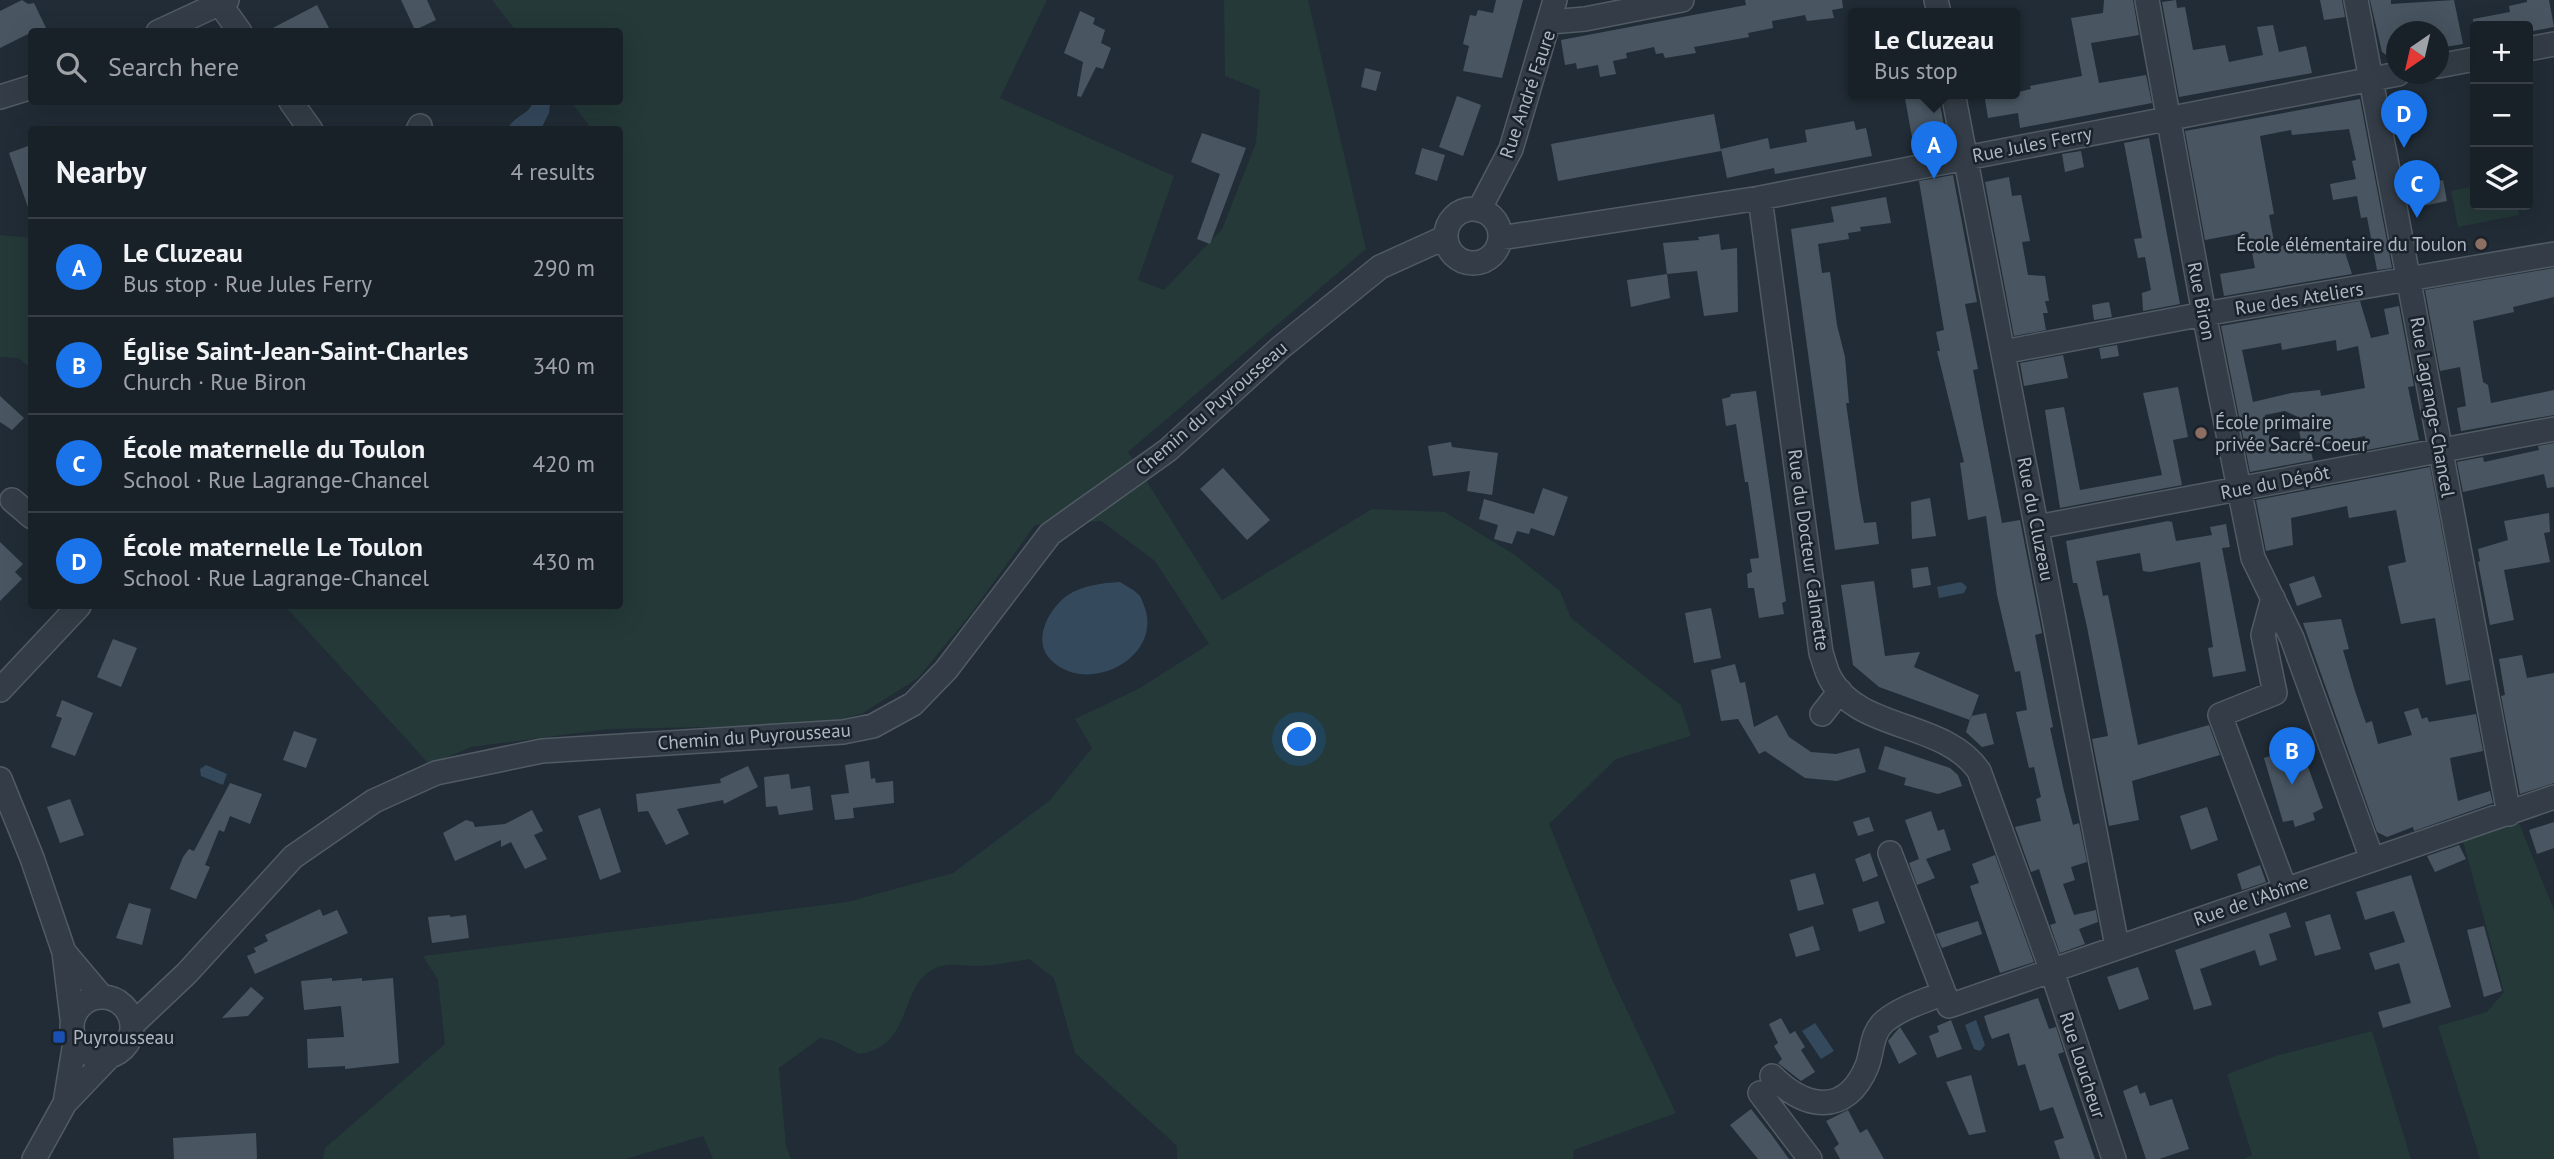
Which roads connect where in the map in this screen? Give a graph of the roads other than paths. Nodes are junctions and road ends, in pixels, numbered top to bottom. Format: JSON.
{"nodes":[{"id":1,"x":1682,"y":0,"type":"edge"},
{"id":2,"x":2147,"y":0,"type":"edge"},
{"id":3,"x":2356,"y":0,"type":"edge"},
{"id":4,"x":223,"y":2,"type":"edge"},
{"id":5,"x":1553,"y":11,"type":"edge"},
{"id":6,"x":167,"y":28,"type":"edge"},
{"id":7,"x":238,"y":28,"type":"edge"},
{"id":8,"x":2554,"y":44,"type":"edge"},
{"id":9,"x":2533,"y":48,"type":"edge"},
{"id":10,"x":2470,"y":60,"type":"edge"},
{"id":11,"x":2449,"y":64,"type":"edge"},
{"id":12,"x":2386,"y":76,"type":"edge"},
{"id":13,"x":2371,"y":79,"type":"junction"},
{"id":14,"x":28,"y":88,"type":"edge"},
{"id":15,"x":0,"y":97,"type":"edge"},
{"id":16,"x":1953,"y":99,"type":"edge"},
{"id":17,"x":293,"y":105,"type":"edge"},
{"id":18,"x":2168,"y":117,"type":"junction"},
{"id":19,"x":308,"y":126,"type":"edge"},
{"id":20,"x":1964,"y":157,"type":"junction"},
{"id":21,"x":1760,"y":198,"type":"junction"},
{"id":22,"x":1479,"y":210,"type":"junction"},
{"id":23,"x":1446,"y":237,"type":"junction"},
{"id":24,"x":1500,"y":239,"type":"junction"},
{"id":25,"x":2554,"y":254,"type":"edge"},
{"id":26,"x":2409,"y":280,"type":"junction"},
{"id":27,"x":2204,"y":314,"type":"junction"},
{"id":28,"x":2003,"y":352,"type":"junction"},
{"id":29,"x":2554,"y":429,"type":"edge"},
{"id":30,"x":2441,"y":450,"type":"junction"},
{"id":31,"x":2239,"y":489,"type":"junction"},
{"id":32,"x":12,"y":500,"type":"dead end"},
{"id":33,"x":28,"y":514,"type":"edge"},
{"id":34,"x":2037,"y":527,"type":"junction"},
{"id":35,"x":2273,"y":598,"type":"junction"},
{"id":36,"x":76,"y":609,"type":"edge"},
{"id":37,"x":0,"y":690,"type":"edge"},
{"id":38,"x":1840,"y":691,"type":"junction"},
{"id":39,"x":1822,"y":714,"type":"dead end"},
{"id":40,"x":0,"y":779,"type":"edge"},
{"id":41,"x":2554,"y":797,"type":"edge"},
{"id":42,"x":2508,"y":814,"type":"junction"},
{"id":43,"x":1890,"y":853,"type":"dead end"},
{"id":44,"x":2372,"y":859,"type":"junction"},
{"id":45,"x":2285,"y":889,"type":"junction"},
{"id":46,"x":2117,"y":946,"type":"junction"},
{"id":47,"x":64,"y":952,"type":"junction"},
{"id":48,"x":2052,"y":971,"type":"junction"},
{"id":49,"x":1947,"y":999,"type":"junction"},
{"id":50,"x":119,"y":1009,"type":"junction"},
{"id":51,"x":72,"y":1018,"type":"junction"},
{"id":52,"x":75,"y":1042,"type":"junction"},
{"id":53,"x":109,"y":1057,"type":"junction"},
{"id":54,"x":65,"y":1103,"type":"junction"},
{"id":55,"x":34,"y":1159,"type":"edge"},
{"id":56,"x":1810,"y":1159,"type":"edge"},
{"id":57,"x":2114,"y":1159,"type":"edge"}],
"edges":[{"from":1,"to":5,"type":"street","name":"Rue André Faure"},
{"from":2,"to":18,"type":"street","name":"Rue Biron"},
{"from":3,"to":13,"type":"street","name":"Rue Lagrange-Chancel"},
{"from":4,"to":6,"type":"street"},
{"from":4,"to":7,"type":"street"},
{"from":5,"to":22,"type":"street","name":"Rue André Faure"},
{"from":8,"to":9,"type":"street"},
{"from":10,"to":11,"type":"street"},
{"from":12,"to":13,"type":"street","name":"Rue Jules Ferry"},
{"from":13,"to":18,"type":"street","name":"Rue Jules Ferry"},
{"from":13,"to":26,"type":"street","name":"Rue Lagrange-Chancel"},
{"from":14,"to":15,"type":"street"},
{"from":16,"to":20,"type":"street","name":"Rue du Cluzeau"},
{"from":17,"to":19,"type":"street"},
{"from":18,"to":20,"type":"street","name":"Rue Jules Ferry"},
{"from":18,"to":27,"type":"street","name":"Rue Biron"},
{"from":20,"to":21,"type":"street","name":"Rue Jules Ferry"},
{"from":20,"to":28,"type":"street","name":"Rue du Cluzeau"},
{"from":21,"to":24,"type":"street","name":"Rue Jules Ferry"},
{"from":21,"to":38,"type":"street","name":"Rue du Docteur Calmette"},
{"from":22,"to":23,"type":"street"},
{"from":22,"to":24,"type":"street"},
{"from":23,"to":24,"type":"street"},
{"from":23,"to":50,"type":"street","name":"Chemin du Puyrousseau"},
{"from":25,"to":26,"type":"street","name":"Rue des Ateliers"},
{"from":26,"to":27,"type":"street","name":"Rue des Ateliers"},
{"from":26,"to":30,"type":"street","name":"Rue Lagrange-Chancel"},
{"from":27,"to":28,"type":"street","name":"Rue des Ateliers"},
{"from":27,"to":31,"type":"street","name":"Rue Biron"},
{"from":28,"to":34,"type":"street","name":"Rue du Cluzeau"},
{"from":29,"to":30,"type":"street","name":"Rue du Dépôt"},
{"from":30,"to":31,"type":"street","name":"Rue du Dépôt"},
{"from":30,"to":42,"type":"street","name":"Rue Lagrange-Chancel"},
{"from":31,"to":34,"type":"street","name":"Rue du Dépôt"},
{"from":31,"to":35,"type":"street","name":"Rue Biron"},
{"from":32,"to":33,"type":"street"},
{"from":34,"to":46,"type":"street","name":"Rue du Cluzeau"},
{"from":35,"to":44,"type":"street","name":"Rue Biron"},
{"from":35,"to":45,"type":"street"},
{"from":36,"to":37,"type":"street"},
{"from":38,"to":39,"type":"street"},
{"from":38,"to":48,"type":"street","name":"Rue du Docteur Calmette"},
{"from":40,"to":47,"type":"street"},
{"from":41,"to":42,"type":"street","name":"Rue de l'Abîme"},
{"from":42,"to":44,"type":"street","name":"Rue de l'Abîme"},
{"from":43,"to":49,"type":"street"},
{"from":44,"to":45,"type":"street","name":"Rue de l'Abîme"},
{"from":45,"to":46,"type":"street","name":"Rue de l'Abîme"},
{"from":46,"to":48,"type":"street","name":"Rue de l'Abîme"},
{"from":47,"to":50,"type":"street"},
{"from":47,"to":51,"type":"street"},
{"from":48,"to":49,"type":"street","name":"Rue de l'Abîme"},
{"from":48,"to":57,"type":"street","name":"Rue Loucheur"},
{"from":49,"to":56,"type":"street","name":"Rue de l'Abîme"},
{"from":50,"to":51,"type":"street"},
{"from":50,"to":53,"type":"street"},
{"from":51,"to":52,"type":"street"},
{"from":52,"to":53,"type":"street"},
{"from":52,"to":54,"type":"street"},
{"from":53,"to":54,"type":"street"},
{"from":54,"to":55,"type":"street"}]}
